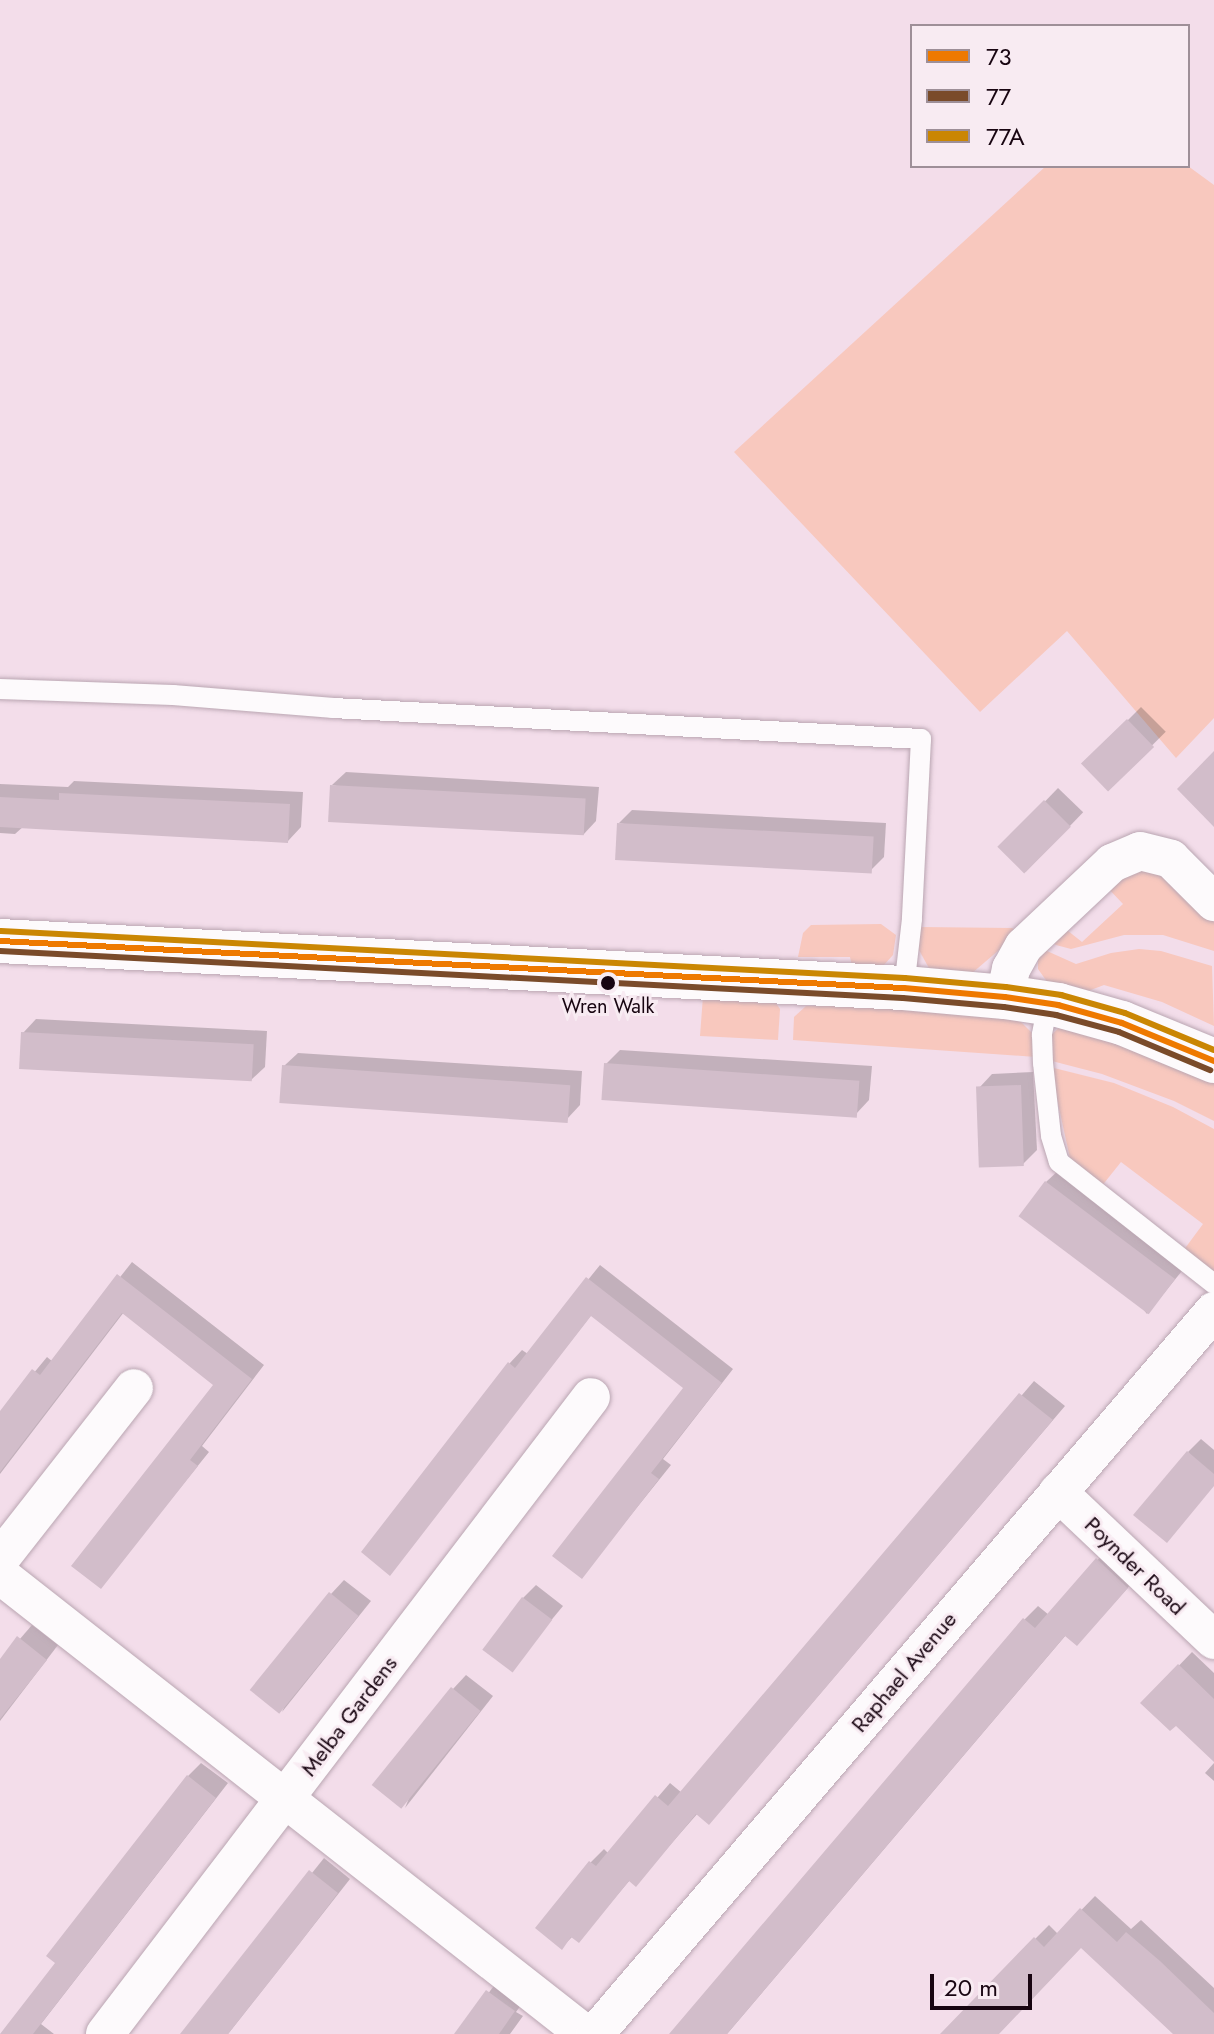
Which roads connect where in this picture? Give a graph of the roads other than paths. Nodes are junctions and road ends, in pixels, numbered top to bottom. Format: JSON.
{"nodes":[{"id":1,"x":0,"y":689,"type":"edge"},
{"id":2,"x":1214,"y":902,"type":"edge"},
{"id":3,"x":0,"y":941,"type":"edge"},
{"id":4,"x":904,"y":988,"type":"junction"},
{"id":5,"x":1005,"y":997,"type":"junction"},
{"id":6,"x":1048,"y":1003,"type":"junction"},
{"id":7,"x":1214,"y":1061,"type":"edge"},
{"id":8,"x":1214,"y":1284,"type":"edge"},
{"id":9,"x":1214,"y":1311,"type":"edge"},
{"id":10,"x":134,"y":1388,"type":"dead end"},
{"id":11,"x":591,"y":1397,"type":"dead end"},
{"id":12,"x":1058,"y":1492,"type":"junction"},
{"id":13,"x":0,"y":1559,"type":"edge"},
{"id":14,"x":0,"y":1575,"type":"edge"},
{"id":15,"x":1214,"y":1640,"type":"edge"},
{"id":16,"x":287,"y":1799,"type":"junction"},
{"id":17,"x":105,"y":2034,"type":"edge"},
{"id":18,"x":585,"y":2034,"type":"edge"},
{"id":19,"x":595,"y":2034,"type":"edge"}],
"edges":[{"from":1,"to":4,"type":"lane"},
{"from":2,"to":5,"type":"street"},
{"from":3,"to":4,"type":"street"},
{"from":4,"to":5,"type":"street"},
{"from":5,"to":6,"type":"street"},
{"from":6,"to":7,"type":"street"},
{"from":6,"to":8,"type":"lane"},
{"from":9,"to":12,"type":"street","name":"Raphael Avenue"},
{"from":10,"to":13,"type":"street"},
{"from":11,"to":16,"type":"street","name":"Melba Gardens"},
{"from":12,"to":15,"type":"street","name":"Poynder Road"},
{"from":12,"to":19,"type":"street","name":"Raphael Avenue"},
{"from":14,"to":16,"type":"street"},
{"from":16,"to":17,"type":"street","name":"Melba Gardens"},
{"from":16,"to":18,"type":"street"}]}
